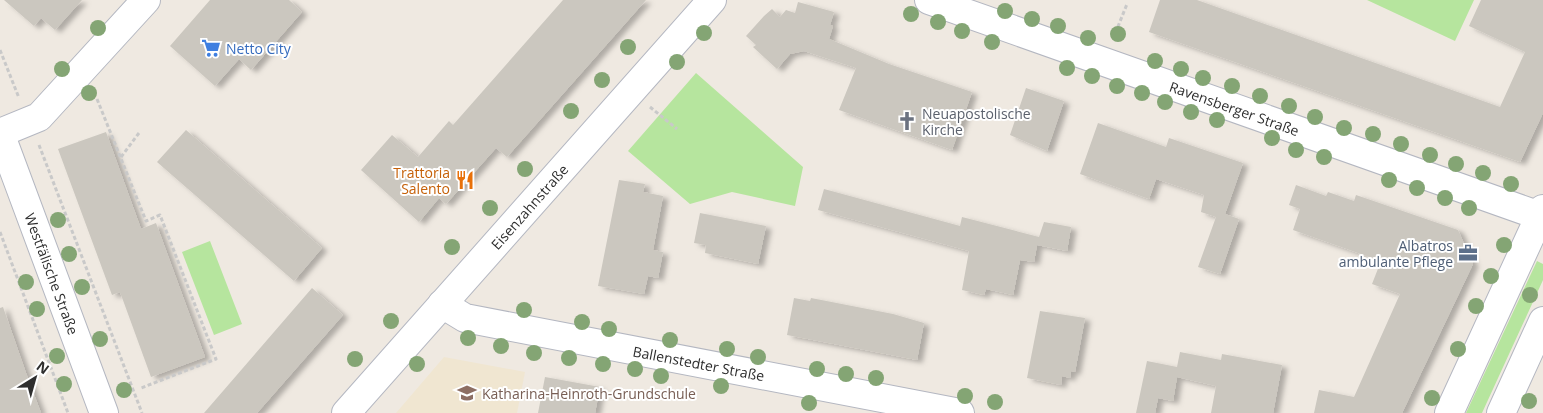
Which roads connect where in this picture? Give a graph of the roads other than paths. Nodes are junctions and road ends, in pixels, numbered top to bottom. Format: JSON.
{"nodes":[{"id":1,"x":146,"y":0,"type":"edge"},
{"id":2,"x":712,"y":0,"type":"edge"},
{"id":3,"x":929,"y":0,"type":"edge"},
{"id":4,"x":0,"y":133,"type":"edge"},
{"id":5,"x":1542,"y":214,"type":"edge"},
{"id":6,"x":442,"y":304,"type":"junction"},
{"id":7,"x":1543,"y":322,"type":"edge"},
{"id":8,"x":104,"y":413,"type":"edge"},
{"id":9,"x":346,"y":413,"type":"edge"},
{"id":10,"x":960,"y":413,"type":"edge"},
{"id":11,"x":1449,"y":413,"type":"edge"},
{"id":12,"x":1501,"y":413,"type":"edge"}],
"edges":[{"from":1,"to":4,"type":"street"},
{"from":2,"to":6,"type":"street","name":"Eisenzahnstraße"},
{"from":3,"to":5,"type":"street","name":"Ravensberger Straße"},
{"from":4,"to":8,"type":"street","name":"Westfälische Straße"},
{"from":5,"to":11,"type":"street"},
{"from":6,"to":9,"type":"street","name":"Eisenzahnstraße"},
{"from":6,"to":10,"type":"street","name":"Ballenstedter Straße"},
{"from":7,"to":12,"type":"street"}]}
